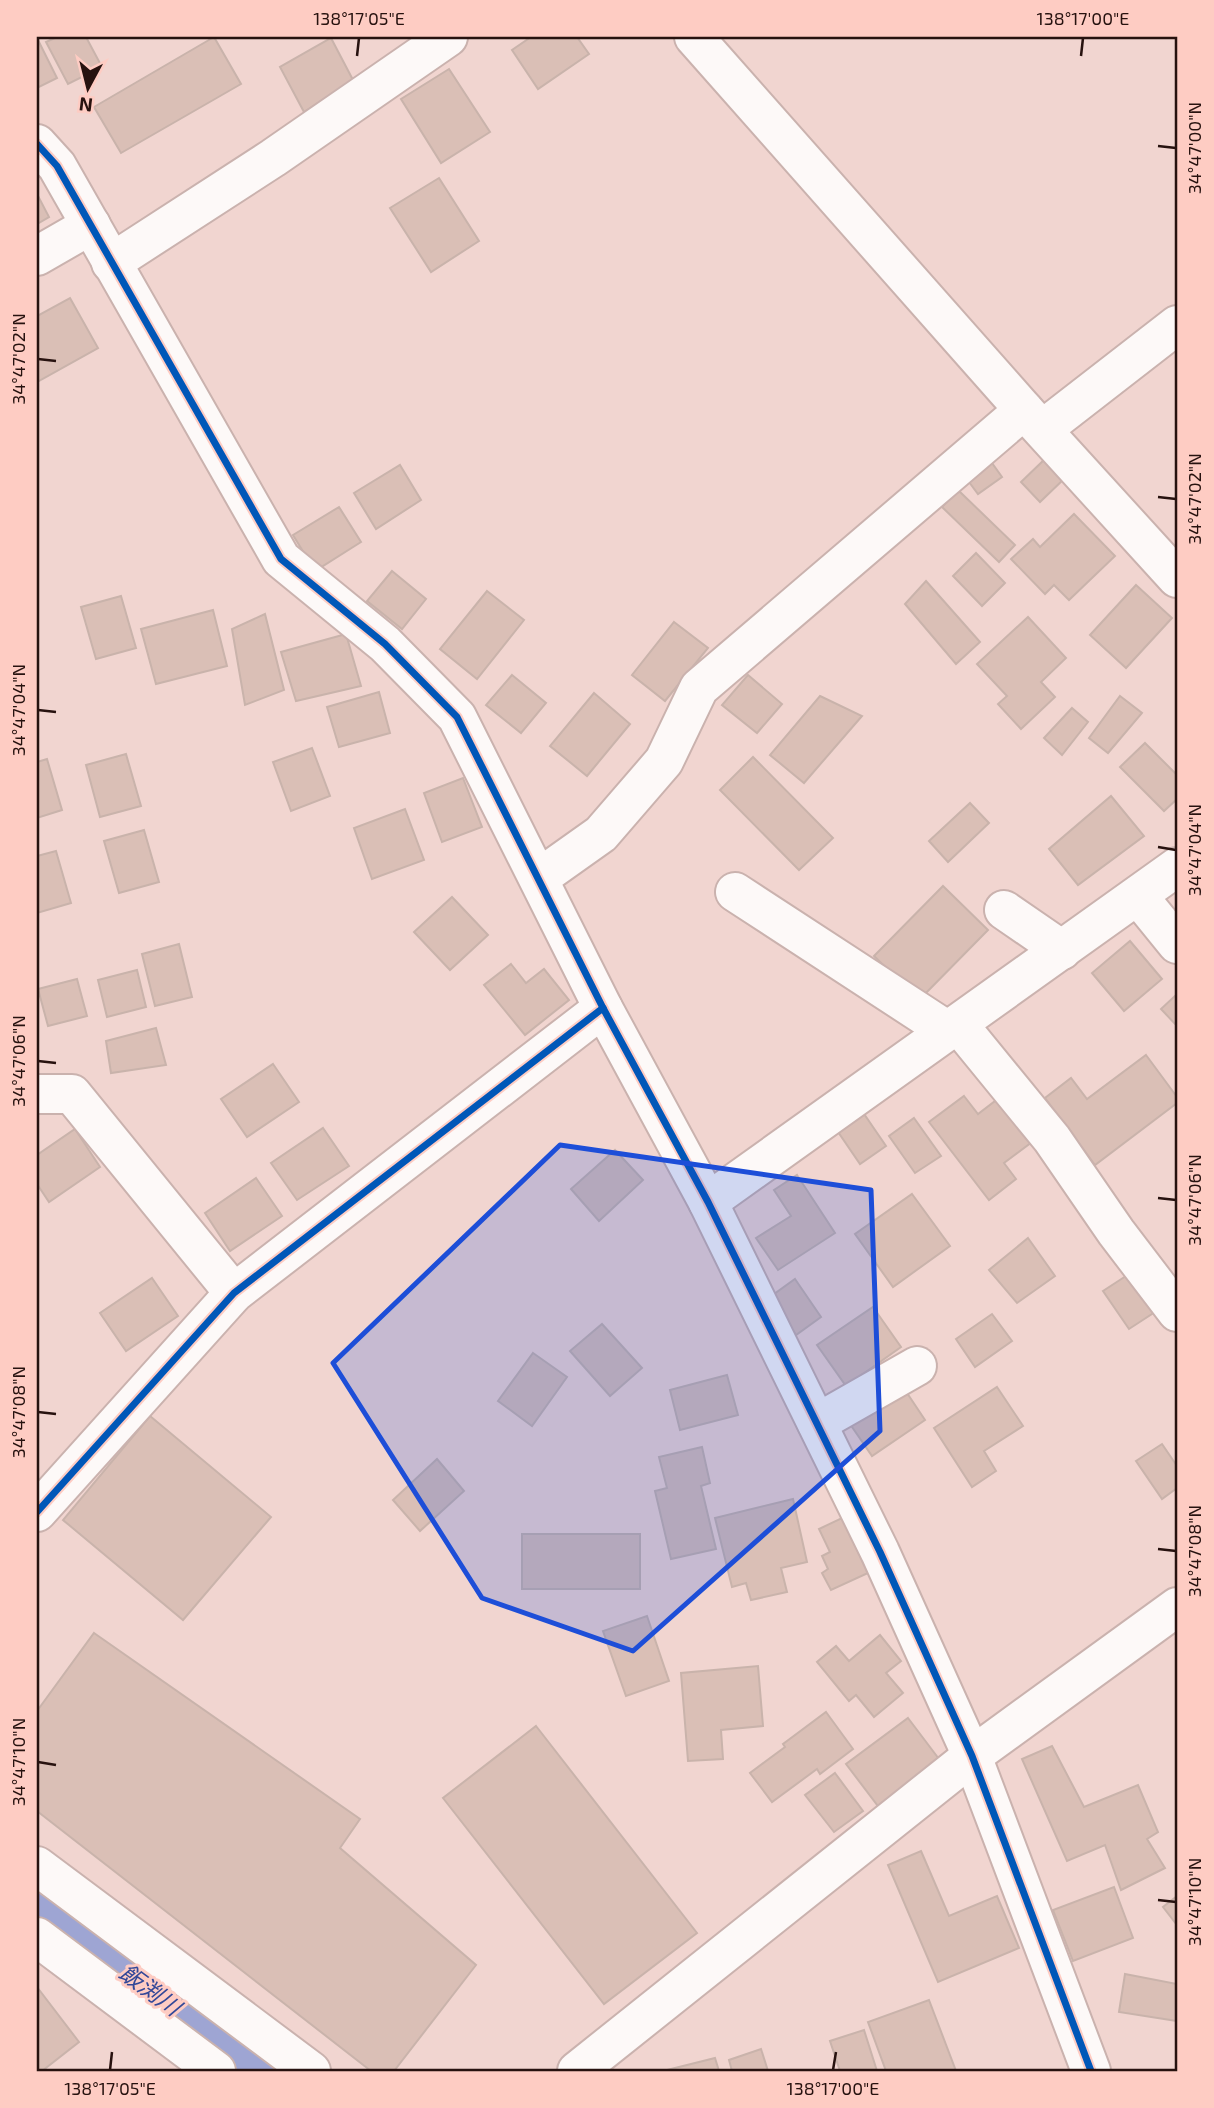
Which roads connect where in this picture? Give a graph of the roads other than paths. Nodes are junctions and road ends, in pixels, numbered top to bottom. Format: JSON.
{"nodes":[{"id":1,"x":448,"y":37,"type":"edge"},
{"id":2,"x":694,"y":37,"type":"edge"},
{"id":3,"x":37,"y":144,"type":"edge"},
{"id":4,"x":90,"y":225,"type":"junction"},
{"id":5,"x":37,"y":256,"type":"edge"},
{"id":6,"x":111,"y":263,"type":"junction"},
{"id":7,"x":1177,"y":325,"type":"edge"},
{"id":8,"x":1034,"y":419,"type":"junction"},
{"id":9,"x":1177,"y":578,"type":"edge"},
{"id":10,"x":1177,"y":867,"type":"edge"},
{"id":11,"x":539,"y":878,"type":"junction"},
{"id":12,"x":735,"y":892,"type":"dead end"},
{"id":13,"x":1138,"y":896,"type":"junction"},
{"id":14,"x":1004,"y":910,"type":"dead end"},
{"id":15,"x":1177,"y":944,"type":"edge"},
{"id":16,"x":1062,"y":950,"type":"junction"},
{"id":17,"x":603,"y":1008,"type":"junction"},
{"id":18,"x":953,"y":1027,"type":"junction"},
{"id":19,"x":37,"y":1094,"type":"edge"},
{"id":20,"x":708,"y":1202,"type":"junction"},
{"id":21,"x":234,"y":1293,"type":"junction"},
{"id":22,"x":1177,"y":1312,"type":"edge"},
{"id":23,"x":918,"y":1366,"type":"dead end"},
{"id":24,"x":817,"y":1423,"type":"junction"},
{"id":25,"x":37,"y":1512,"type":"edge"},
{"id":26,"x":1177,"y":1607,"type":"edge"},
{"id":27,"x":972,"y":1756,"type":"junction"},
{"id":28,"x":37,"y":1866,"type":"edge"},
{"id":29,"x":37,"y":1937,"type":"edge"},
{"id":30,"x":216,"y":2071,"type":"edge"},
{"id":31,"x":311,"y":2071,"type":"edge"},
{"id":32,"x":577,"y":2071,"type":"edge"},
{"id":33,"x":1091,"y":2071,"type":"edge"}],
"edges":[{"from":1,"to":6,"type":"street"},
{"from":2,"to":8,"type":"street"},
{"from":3,"to":4,"type":"street"},
{"from":4,"to":5,"type":"street"},
{"from":4,"to":6,"type":"street"},
{"from":6,"to":11,"type":"street"},
{"from":7,"to":8,"type":"street"},
{"from":8,"to":9,"type":"street"},
{"from":8,"to":11,"type":"street"},
{"from":10,"to":13,"type":"street"},
{"from":11,"to":17,"type":"street"},
{"from":12,"to":18,"type":"street"},
{"from":13,"to":15,"type":"street"},
{"from":13,"to":16,"type":"street"},
{"from":14,"to":16,"type":"street"},
{"from":16,"to":18,"type":"street"},
{"from":17,"to":20,"type":"street"},
{"from":17,"to":21,"type":"street"},
{"from":18,"to":20,"type":"street"},
{"from":18,"to":22,"type":"street"},
{"from":19,"to":21,"type":"street"},
{"from":20,"to":24,"type":"street"},
{"from":21,"to":25,"type":"street"},
{"from":23,"to":24,"type":"street"},
{"from":24,"to":27,"type":"street"},
{"from":26,"to":27,"type":"street"},
{"from":27,"to":32,"type":"street"},
{"from":27,"to":33,"type":"street"},
{"from":28,"to":31,"type":"street"},
{"from":29,"to":30,"type":"street"}]}
